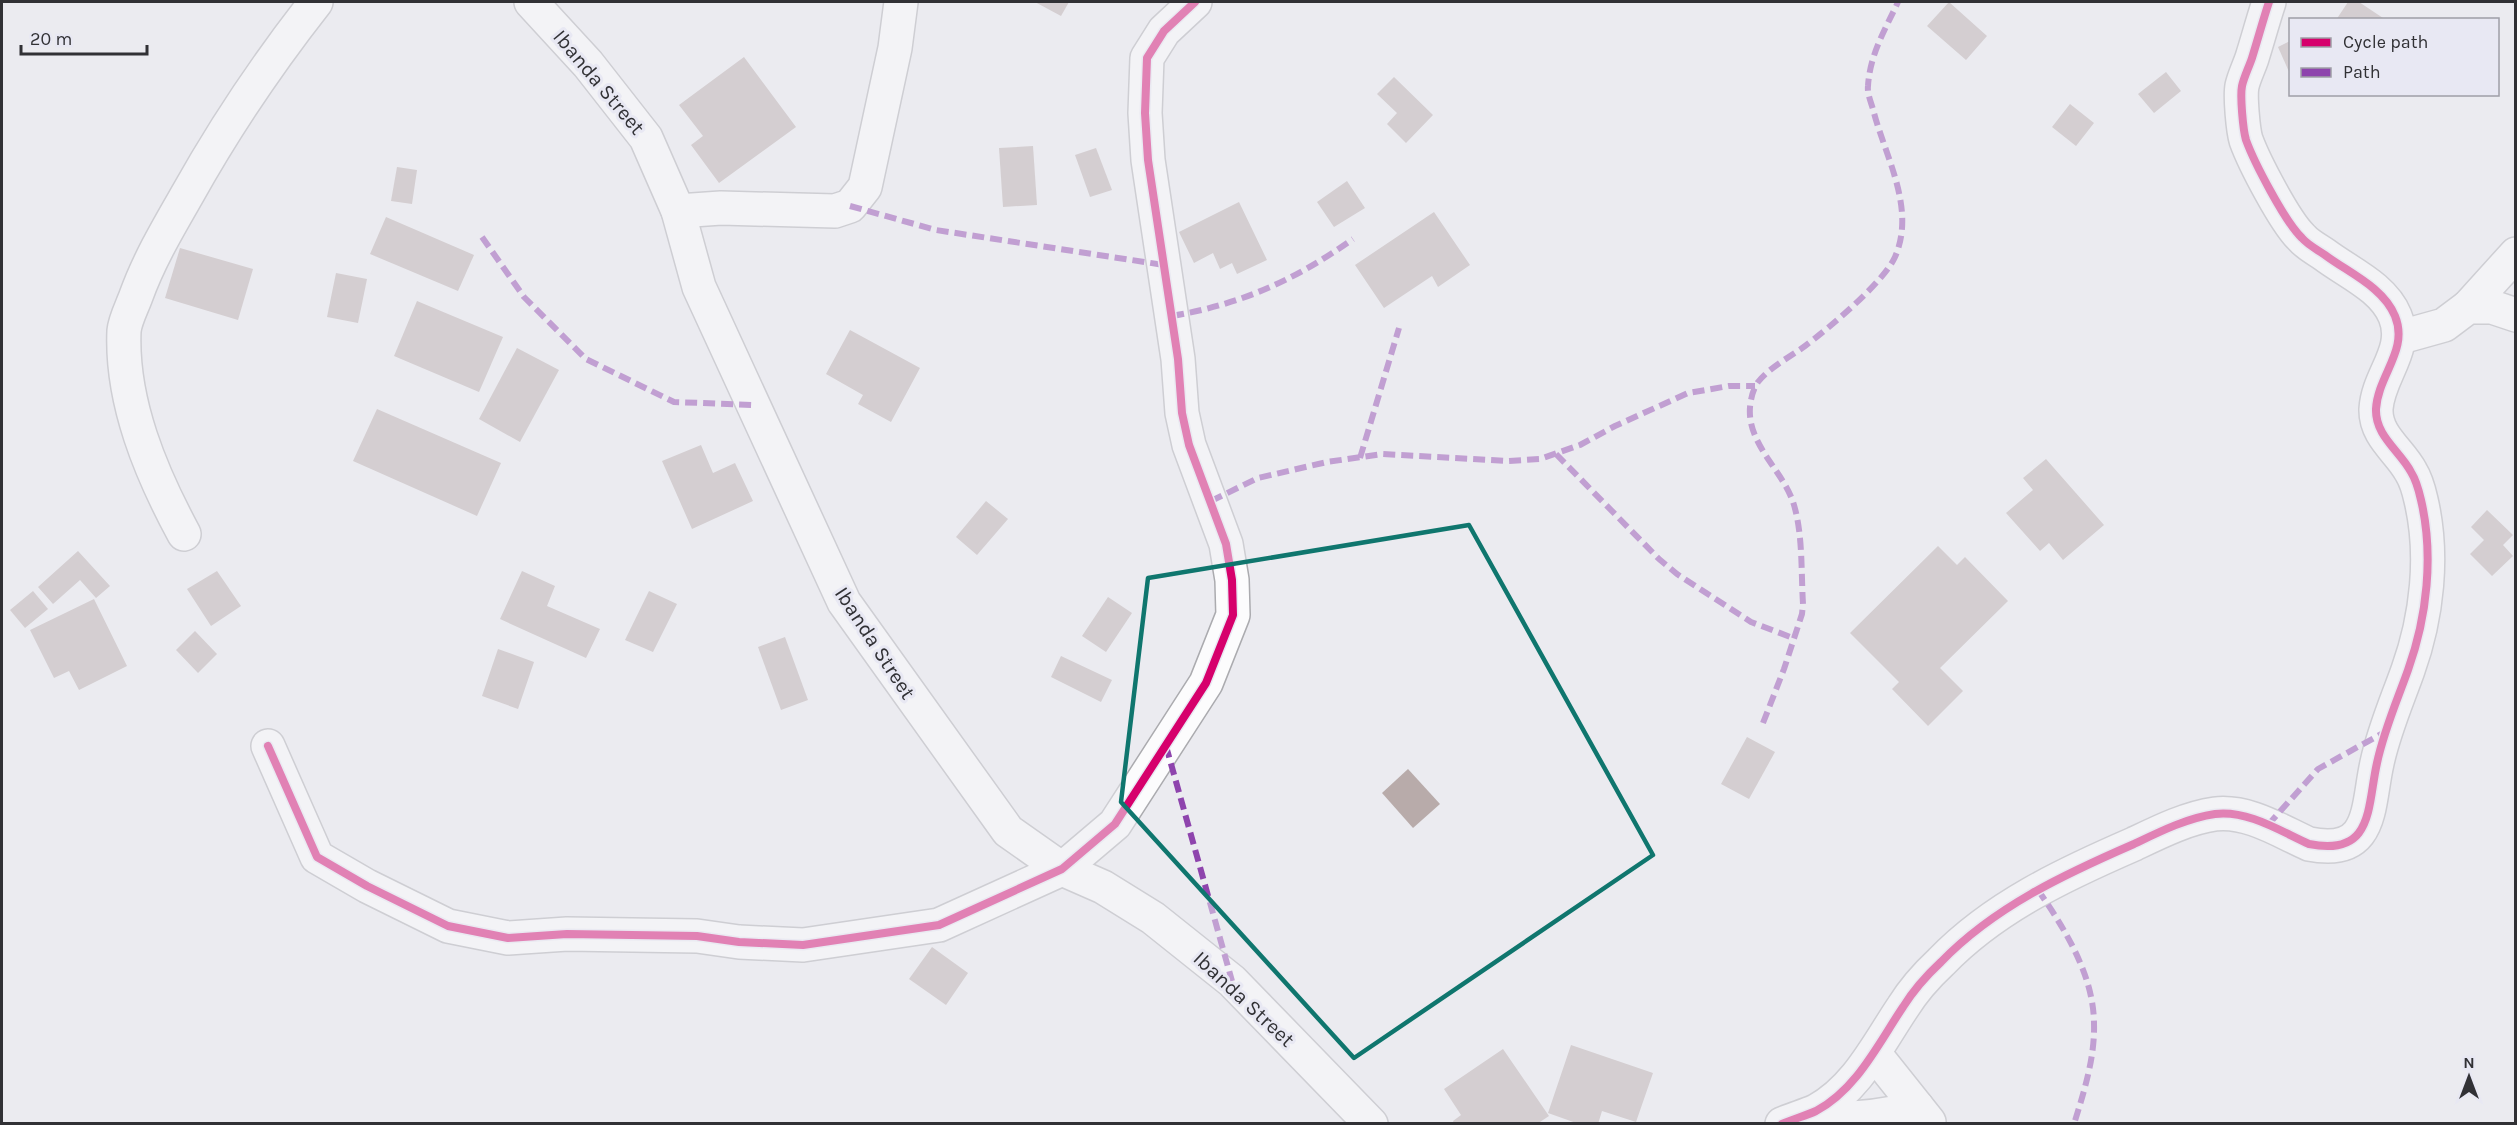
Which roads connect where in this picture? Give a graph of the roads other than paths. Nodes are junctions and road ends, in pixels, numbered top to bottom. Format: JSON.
{"nodes":[{"id":1,"x":316,"y":2,"type":"edge"},
{"id":2,"x":531,"y":2,"type":"edge"},
{"id":3,"x":901,"y":2,"type":"edge"},
{"id":4,"x":1195,"y":2,"type":"edge"},
{"id":5,"x":2269,"y":2,"type":"edge"},
{"id":6,"x":678,"y":211,"type":"junction"},
{"id":7,"x":2516,"y":254,"type":"edge"},
{"id":8,"x":2468,"y":307,"type":"junction"},
{"id":9,"x":2516,"y":315,"type":"edge"},
{"id":10,"x":2401,"y":337,"type":"junction"},
{"id":11,"x":184,"y":534,"type":"dead end"},
{"id":12,"x":268,"y":746,"type":"dead end"},
{"id":13,"x":1062,"y":869,"type":"junction"},
{"id":14,"x":1874,"y":1053,"type":"junction"},
{"id":15,"x":1924,"y":1115,"type":"edge"},
{"id":16,"x":1787,"y":1122,"type":"edge"},
{"id":17,"x":1371,"y":1124,"type":"edge"}],
"edges":[{"from":1,"to":11,"type":"street"},
{"from":2,"to":6,"type":"street","name":"Ibanda Street"},
{"from":3,"to":6,"type":"street"},
{"from":4,"to":13,"type":"street"},
{"from":5,"to":10,"type":"street"},
{"from":6,"to":13,"type":"street","name":"Ibanda Street"},
{"from":7,"to":8,"type":"street"},
{"from":8,"to":9,"type":"street"},
{"from":8,"to":10,"type":"street"},
{"from":10,"to":14,"type":"street"},
{"from":12,"to":13,"type":"street"},
{"from":13,"to":17,"type":"street","name":"Ibanda Street"},
{"from":14,"to":15,"type":"street"},
{"from":14,"to":16,"type":"street"},
{"from":15,"to":16,"type":"street"}]}
